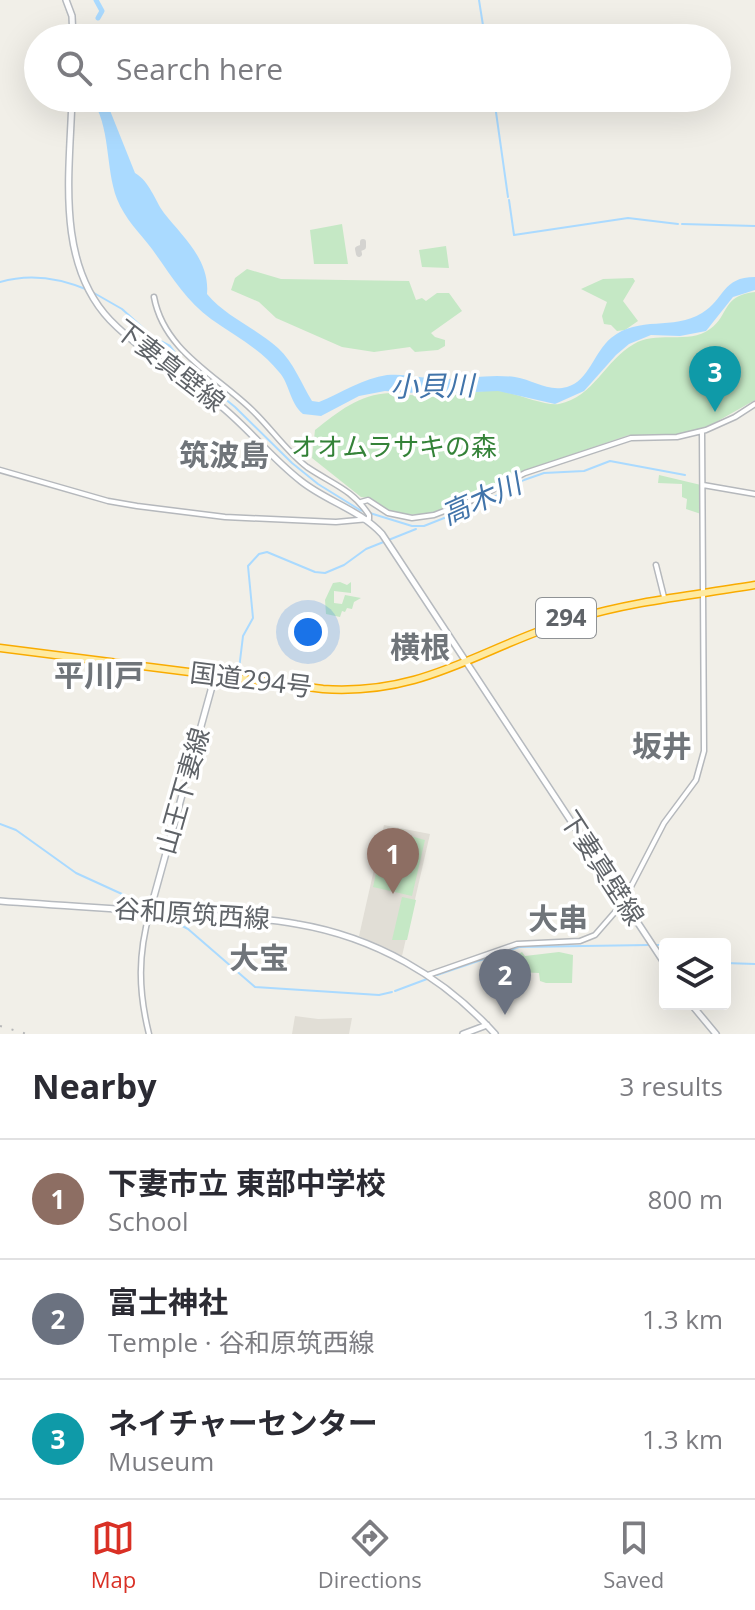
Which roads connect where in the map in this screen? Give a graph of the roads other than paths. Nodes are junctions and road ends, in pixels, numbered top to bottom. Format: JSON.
{"nodes":[{"id":1,"x":66,"y":0,"type":"edge"},
{"id":2,"x":72,"y":24,"type":"edge"},
{"id":3,"x":72,"y":112,"type":"edge"},
{"id":4,"x":154,"y":297,"type":"dead end"},
{"id":5,"x":755,"y":404,"type":"edge"},
{"id":6,"x":702,"y":431,"type":"junction"},
{"id":7,"x":0,"y":470,"type":"edge"},
{"id":8,"x":703,"y":484,"type":"junction"},
{"id":9,"x":755,"y":494,"type":"edge"},
{"id":10,"x":361,"y":502,"type":"junction"},
{"id":11,"x":368,"y":516,"type":"junction"},
{"id":12,"x":656,"y":565,"type":"dead end"},
{"id":13,"x":755,"y":583,"type":"edge"},
{"id":14,"x":704,"y":592,"type":"junction"},
{"id":15,"x":664,"y":597,"type":"junction"},
{"id":16,"x":0,"y":647,"type":"edge"},
{"id":17,"x":466,"y":661,"type":"junction"},
{"id":18,"x":216,"y":674,"type":"junction"},
{"id":19,"x":0,"y":901,"type":"edge"},
{"id":20,"x":623,"y":901,"type":"junction"},
{"id":21,"x":150,"y":911,"type":"junction"},
{"id":22,"x":659,"y":955,"type":"edge"},
{"id":23,"x":428,"y":975,"type":"junction"},
{"id":24,"x":696,"y":1010,"type":"edge"},
{"id":25,"x":487,"y":1025,"type":"junction"},
{"id":26,"x":149,"y":1034,"type":"edge"},
{"id":27,"x":463,"y":1034,"type":"edge"},
{"id":28,"x":495,"y":1034,"type":"edge"},
{"id":29,"x":716,"y":1034,"type":"edge"}],
"edges":[{"from":1,"to":2,"type":"main road"},
{"from":3,"to":11,"type":"main road","name":"下妻真壁線"},
{"from":4,"to":10,"type":"street"},
{"from":5,"to":6,"type":"street"},
{"from":6,"to":8,"type":"street"},
{"from":6,"to":10,"type":"street"},
{"from":7,"to":11,"type":"street"},
{"from":8,"to":9,"type":"street"},
{"from":8,"to":14,"type":"street"},
{"from":10,"to":11,"type":"street"},
{"from":11,"to":17,"type":"main road","name":"下妻真壁線"},
{"from":12,"to":15,"type":"street"},
{"from":13,"to":14,"type":"highway","number":"294"},
{"from":13,"to":14,"type":"highway","number":"294"},
{"from":14,"to":15,"type":"highway","number":"294"},
{"from":14,"to":17,"type":"highway","name":"国道294号","number":"294"},
{"from":14,"to":20,"type":"street"},
{"from":15,"to":17,"type":"highway","number":"294"},
{"from":16,"to":18,"type":"highway","name":"国道294号","number":"294"},
{"from":17,"to":18,"type":"highway","name":"国道294号","number":"294"},
{"from":17,"to":20,"type":"main road","name":"下妻真壁線"},
{"from":18,"to":21,"type":"main road","name":"山王下妻線"},
{"from":19,"to":21,"type":"main road","name":"谷和原筑西線"},
{"from":20,"to":22,"type":"main road","name":"下妻真壁線"},
{"from":20,"to":23,"type":"street"},
{"from":21,"to":23,"type":"main road","name":"谷和原筑西線"},
{"from":21,"to":26,"type":"street"},
{"from":23,"to":25,"type":"main road","name":"谷和原筑西線"},
{"from":24,"to":29,"type":"main road"},
{"from":25,"to":27,"type":"main road"},
{"from":25,"to":28,"type":"main road","name":"谷和原筑西線"}]}
